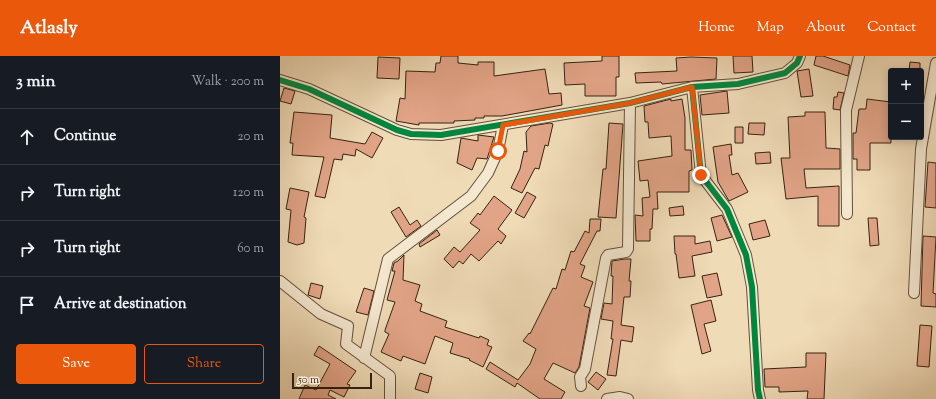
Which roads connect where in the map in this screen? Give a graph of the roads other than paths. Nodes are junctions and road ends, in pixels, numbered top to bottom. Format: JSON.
{"nodes":[{"id":1,"x":800,"y":56,"type":"edge"},
{"id":2,"x":858,"y":56,"type":"edge"},
{"id":3,"x":936,"y":63,"type":"edge"},
{"id":4,"x":280,"y":80,"type":"edge"},
{"id":5,"x":692,"y":87,"type":"junction"},
{"id":6,"x":630,"y":103,"type":"junction"},
{"id":7,"x":503,"y":125,"type":"junction"},
{"id":8,"x":848,"y":214,"type":"dead end"},
{"id":9,"x":280,"y":281,"type":"edge"},
{"id":10,"x":914,"y":293,"type":"dead end"},
{"id":11,"x":364,"y":358,"type":"junction"},
{"id":12,"x":581,"y":386,"type":"dead end"},
{"id":13,"x":390,"y":399,"type":"edge"},
{"id":14,"x":608,"y":399,"type":"edge"},
{"id":15,"x":628,"y":399,"type":"edge"},
{"id":16,"x":760,"y":399,"type":"edge"}],
"edges":[{"from":1,"to":5,"type":"street"},
{"from":2,"to":8,"type":"street"},
{"from":3,"to":10,"type":"street"},
{"from":4,"to":7,"type":"street"},
{"from":5,"to":6,"type":"street"},
{"from":5,"to":16,"type":"street"},
{"from":6,"to":7,"type":"street"},
{"from":6,"to":12,"type":"street"},
{"from":7,"to":11,"type":"street"},
{"from":9,"to":11,"type":"street"},
{"from":11,"to":13,"type":"street"},
{"from":14,"to":15,"type":"street"}]}
